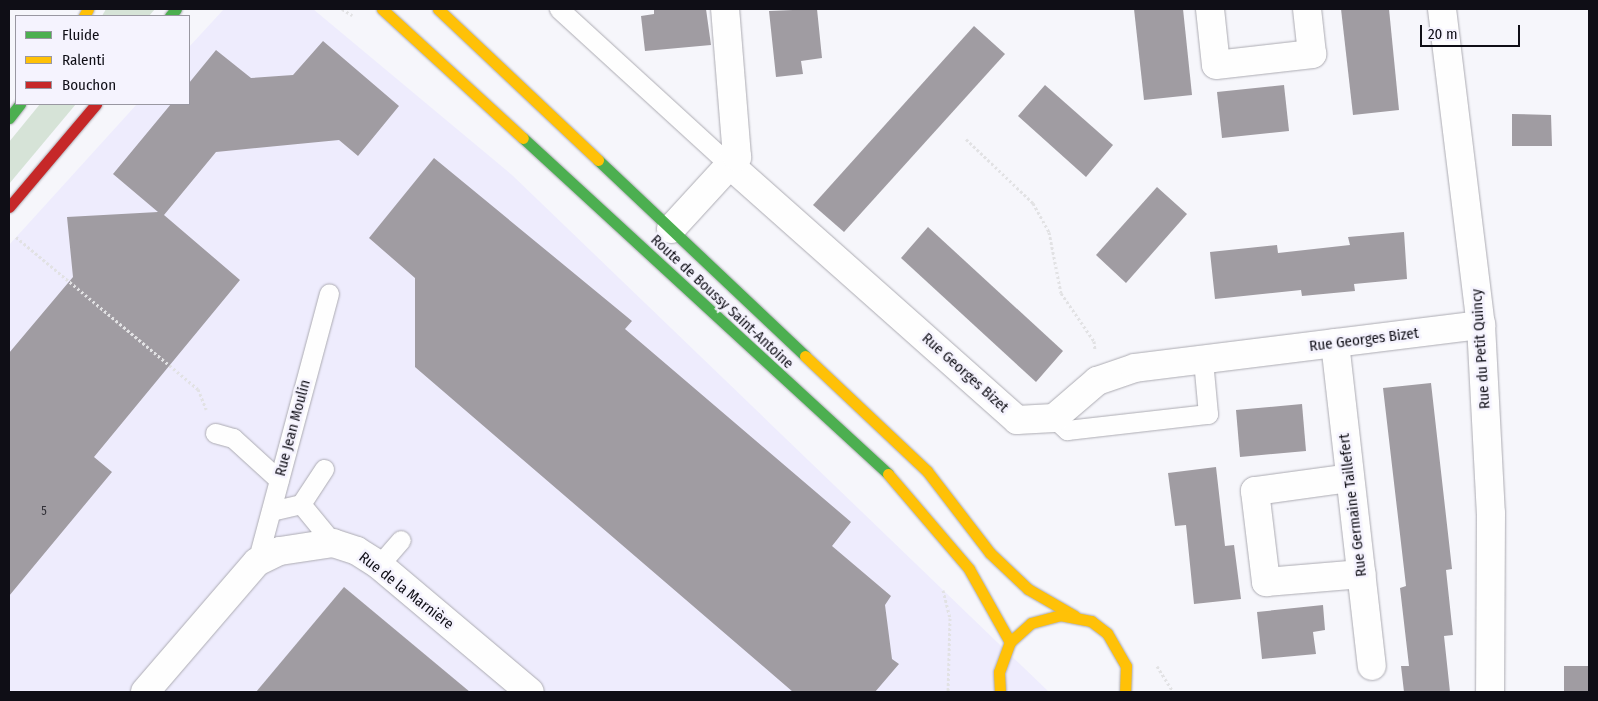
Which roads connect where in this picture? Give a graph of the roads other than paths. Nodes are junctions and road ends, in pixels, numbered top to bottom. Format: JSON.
{"nodes":[{"id":1,"x":382,"y":9,"type":"edge"},
{"id":2,"x":438,"y":9,"type":"edge"},
{"id":3,"x":559,"y":9,"type":"edge"},
{"id":4,"x":726,"y":9,"type":"edge"},
{"id":5,"x":1210,"y":9,"type":"edge"},
{"id":6,"x":1307,"y":9,"type":"edge"},
{"id":7,"x":1442,"y":9,"type":"edge"},
{"id":8,"x":19,"y":105,"type":"edge"},
{"id":9,"x":95,"y":105,"type":"edge"},
{"id":10,"x":9,"y":118,"type":"edge"},
{"id":11,"x":730,"y":165,"type":"junction"},
{"id":12,"x":9,"y":207,"type":"edge"},
{"id":13,"x":671,"y":229,"type":"junction"},
{"id":14,"x":329,"y":294,"type":"dead end"},
{"id":15,"x":1481,"y":325,"type":"junction"},
{"id":16,"x":1334,"y":343,"type":"junction"},
{"id":17,"x":1202,"y":360,"type":"junction"},
{"id":18,"x":1054,"y":418,"type":"junction"},
{"id":19,"x":215,"y":433,"type":"road end"},
{"id":20,"x":324,"y":469,"type":"dead end"},
{"id":21,"x":1350,"y":478,"type":"junction"},
{"id":22,"x":279,"y":480,"type":"junction"},
{"id":23,"x":301,"y":504,"type":"junction"},
{"id":24,"x":271,"y":511,"type":"junction"},
{"id":25,"x":401,"y":540,"type":"dead end"},
{"id":26,"x":333,"y":543,"type":"junction"},
{"id":27,"x":257,"y":562,"type":"junction"},
{"id":28,"x":379,"y":565,"type":"junction"},
{"id":29,"x":1362,"y":574,"type":"junction"},
{"id":30,"x":1075,"y":616,"type":"junction"},
{"id":31,"x":1010,"y":642,"type":"junction"},
{"id":32,"x":1126,"y":666,"type":"junction"},
{"id":33,"x":1372,"y":666,"type":"dead end"},
{"id":34,"x":999,"y":691,"type":"edge"},
{"id":35,"x":145,"y":692,"type":"edge"},
{"id":36,"x":530,"y":692,"type":"edge"},
{"id":37,"x":1125,"y":692,"type":"edge"},
{"id":38,"x":1140,"y":692,"type":"edge"},
{"id":39,"x":1490,"y":692,"type":"edge"}],
"edges":[{"from":1,"to":31,"type":"main road","name":"Route de Boussy Saint-Antoine"},
{"from":2,"to":13,"type":"main road","name":"Route de Boussy Saint-Antoine"},
{"from":3,"to":11,"type":"lane"},
{"from":4,"to":11,"type":"street"},
{"from":5,"to":6,"type":"street"},
{"from":7,"to":15,"type":"street","name":"Rue du Petit Quincy"},
{"from":8,"to":10,"type":"main road"},
{"from":9,"to":12,"type":"main road"},
{"from":11,"to":13,"type":"street"},
{"from":11,"to":18,"type":"street","name":"Rue Georges Bizet"},
{"from":13,"to":30,"type":"main road","name":"Route de Boussy Saint-Antoine"},
{"from":14,"to":22,"type":"lane","name":"Rue Jean Moulin"},
{"from":15,"to":16,"type":"street","name":"Rue Georges Bizet"},
{"from":15,"to":39,"type":"street","name":"Rue du Petit Quincy"},
{"from":16,"to":17,"type":"street","name":"Rue Georges Bizet"},
{"from":16,"to":21,"type":"street","name":"Rue Germaine Taillefert"},
{"from":17,"to":18,"type":"street","name":"Rue Georges Bizet"},
{"from":17,"to":18,"type":"lane"},
{"from":19,"to":22,"type":"lane"},
{"from":20,"to":23,"type":"lane"},
{"from":21,"to":29,"type":"street","name":"Rue Germaine Taillefert"},
{"from":21,"to":29,"type":"street"},
{"from":22,"to":24,"type":"lane","name":"Rue Jean Moulin"},
{"from":23,"to":24,"type":"lane"},
{"from":23,"to":26,"type":"lane"},
{"from":24,"to":27,"type":"lane","name":"Rue Jean Moulin"},
{"from":25,"to":28,"type":"lane"},
{"from":26,"to":27,"type":"street","name":"Rue de la Marnière"},
{"from":26,"to":28,"type":"street","name":"Rue de la Marnière"},
{"from":27,"to":35,"type":"street","name":"Rue de la Marnière"},
{"from":28,"to":36,"type":"street","name":"Rue de la Marnière"},
{"from":29,"to":33,"type":"street","name":"Rue Germaine Taillefert"},
{"from":30,"to":31,"type":"main road"},
{"from":30,"to":32,"type":"main road","name":"Route de Boussy Saint-Antoine"},
{"from":31,"to":34,"type":"main road"},
{"from":32,"to":37,"type":"main road"},
{"from":32,"to":38,"type":"main road","name":"Route de Boussy Saint-Antoine"}]}
